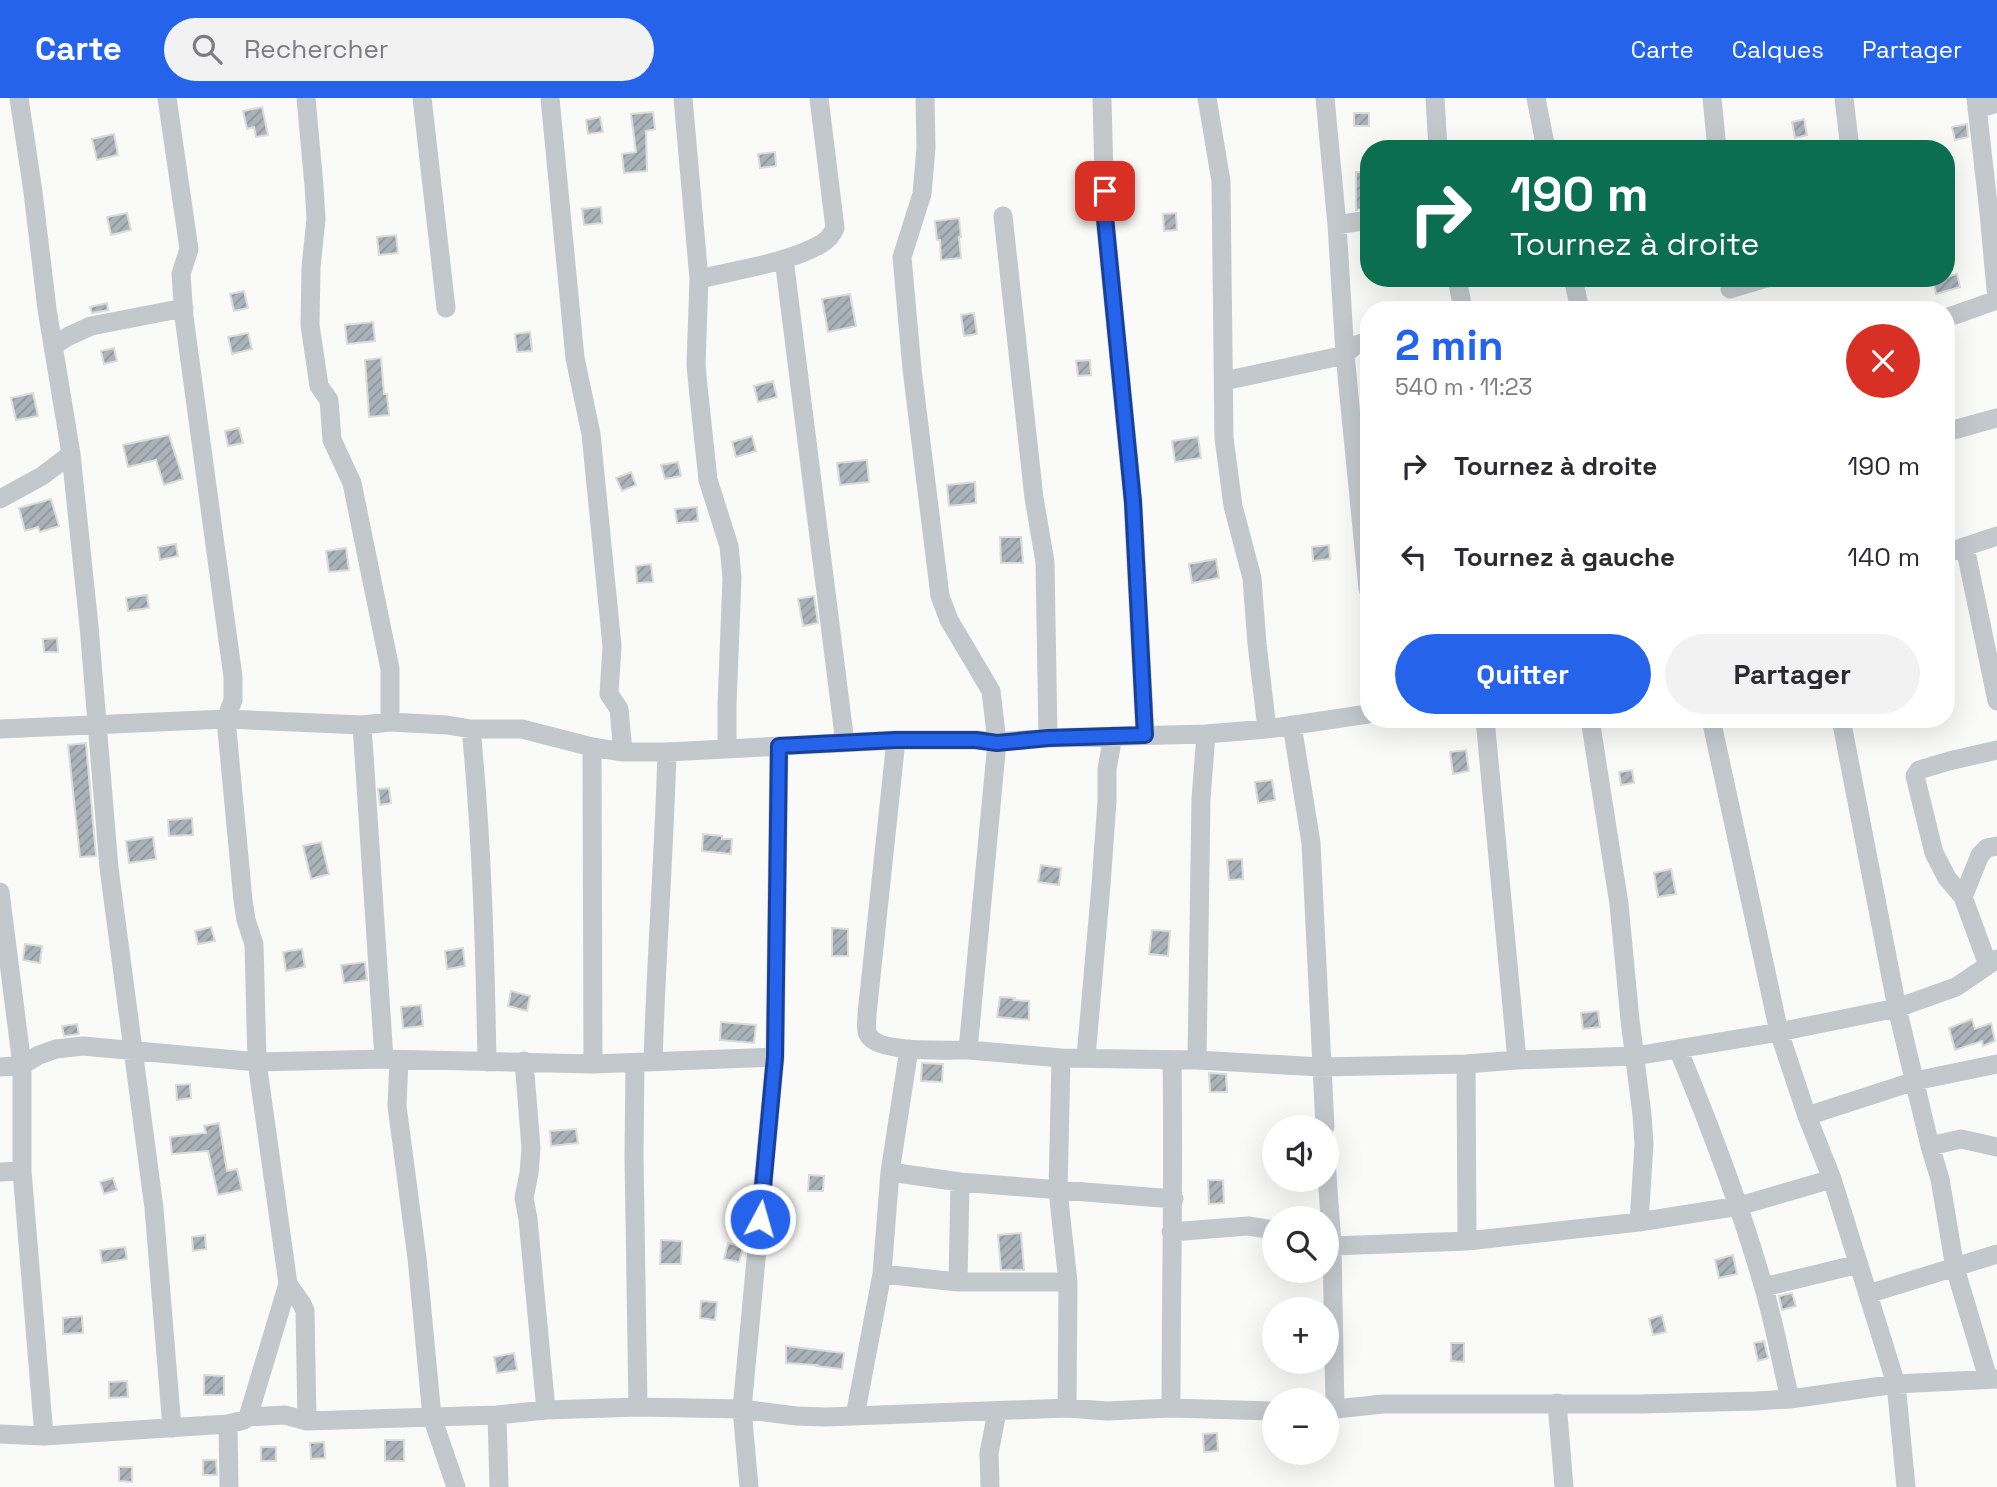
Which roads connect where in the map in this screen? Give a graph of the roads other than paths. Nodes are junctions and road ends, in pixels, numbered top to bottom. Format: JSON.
{"nodes":[{"id":1,"x":19,"y":98,"type":"edge"},
{"id":2,"x":167,"y":98,"type":"edge"},
{"id":3,"x":306,"y":98,"type":"edge"},
{"id":4,"x":422,"y":98,"type":"edge"},
{"id":5,"x":550,"y":98,"type":"edge"},
{"id":6,"x":683,"y":98,"type":"edge"},
{"id":7,"x":819,"y":98,"type":"edge"},
{"id":8,"x":925,"y":98,"type":"edge"},
{"id":9,"x":1102,"y":98,"type":"edge"},
{"id":10,"x":1208,"y":98,"type":"edge"},
{"id":11,"x":1325,"y":98,"type":"edge"},
{"id":12,"x":1434,"y":98,"type":"edge"},
{"id":13,"x":1536,"y":98,"type":"edge"},
{"id":14,"x":1712,"y":98,"type":"edge"},
{"id":15,"x":1844,"y":98,"type":"edge"},
{"id":16,"x":1997,"y":103,"type":"edge"},
{"id":17,"x":1977,"y":104,"type":"edge"},
{"id":18,"x":1437,"y":140,"type":"edge"},
{"id":19,"x":1544,"y":140,"type":"edge"},
{"id":20,"x":1716,"y":140,"type":"edge"},
{"id":21,"x":1849,"y":140,"type":"edge"},
{"id":22,"x":1992,"y":198,"type":"edge"},
{"id":23,"x":1003,"y":216,"type":"dead end"},
{"id":24,"x":1360,"y":221,"type":"edge"},
{"id":25,"x":1336,"y":225,"type":"junction"},
{"id":26,"x":784,"y":259,"type":"junction"},
{"id":27,"x":699,"y":279,"type":"junction"},
{"id":28,"x":1997,"y":300,"type":"edge"},
{"id":29,"x":184,"y":308,"type":"junction"},
{"id":30,"x":446,"y":309,"type":"dead end"},
{"id":31,"x":1955,"y":315,"type":"edge"},
{"id":32,"x":1360,"y":343,"type":"edge"},
{"id":33,"x":53,"y":346,"type":"junction"},
{"id":34,"x":1345,"y":355,"type":"junction"},
{"id":35,"x":1224,"y":381,"type":"junction"},
{"id":36,"x":1997,"y":418,"type":"edge"},
{"id":37,"x":1955,"y":430,"type":"edge"},
{"id":38,"x":71,"y":454,"type":"junction"},
{"id":39,"x":0,"y":499,"type":"edge"},
{"id":40,"x":1360,"y":508,"type":"edge"},
{"id":41,"x":1997,"y":537,"type":"edge"},
{"id":42,"x":1965,"y":547,"type":"junction"},
{"id":43,"x":1955,"y":550,"type":"edge"},
{"id":44,"x":1997,"y":701,"type":"edge"},
{"id":45,"x":1360,"y":714,"type":"edge"},
{"id":46,"x":226,"y":719,"type":"junction"},
{"id":47,"x":390,"y":722,"type":"junction"},
{"id":48,"x":362,"y":725,"type":"junction"},
{"id":49,"x":1292,"y":725,"type":"junction"},
{"id":50,"x":97,"y":726,"type":"junction"},
{"id":51,"x":1486,"y":728,"type":"edge"},
{"id":52,"x":1591,"y":728,"type":"edge"},
{"id":53,"x":1713,"y":728,"type":"edge"},
{"id":54,"x":1843,"y":728,"type":"edge"},
{"id":55,"x":0,"y":729,"type":"edge"},
{"id":56,"x":471,"y":729,"type":"junction"},
{"id":57,"x":1267,"y":729,"type":"junction"},
{"id":58,"x":1206,"y":734,"type":"junction"},
{"id":59,"x":1145,"y":735,"type":"junction"},
{"id":60,"x":1113,"y":736,"type":"junction"},
{"id":61,"x":1048,"y":738,"type":"junction"},
{"id":62,"x":896,"y":740,"type":"junction"},
{"id":63,"x":845,"y":743,"type":"junction"},
{"id":64,"x":997,"y":743,"type":"junction"},
{"id":65,"x":779,"y":746,"type":"junction"},
{"id":66,"x":592,"y":747,"type":"junction"},
{"id":67,"x":727,"y":748,"type":"junction"},
{"id":68,"x":1997,"y":750,"type":"edge"},
{"id":69,"x":622,"y":752,"type":"junction"},
{"id":70,"x":667,"y":752,"type":"junction"},
{"id":71,"x":1997,"y":846,"type":"edge"},
{"id":72,"x":0,"y":892,"type":"edge"},
{"id":73,"x":1962,"y":897,"type":"junction"},
{"id":74,"x":1992,"y":962,"type":"edge"},
{"id":75,"x":1896,"y":1008,"type":"junction"},
{"id":76,"x":1779,"y":1032,"type":"junction"},
{"id":77,"x":909,"y":1049,"type":"junction"},
{"id":78,"x":1678,"y":1049,"type":"junction"},
{"id":79,"x":968,"y":1050,"type":"junction"},
{"id":80,"x":133,"y":1051,"type":"junction"},
{"id":81,"x":1635,"y":1056,"type":"junction"},
{"id":82,"x":775,"y":1057,"type":"junction"},
{"id":83,"x":1086,"y":1057,"type":"junction"},
{"id":84,"x":1061,"y":1058,"type":"junction"},
{"id":85,"x":392,"y":1060,"type":"junction"},
{"id":86,"x":1172,"y":1060,"type":"junction"},
{"id":87,"x":1197,"y":1060,"type":"junction"},
{"id":88,"x":1517,"y":1060,"type":"junction"},
{"id":89,"x":524,"y":1061,"type":"junction"},
{"id":90,"x":257,"y":1062,"type":"junction"},
{"id":91,"x":487,"y":1062,"type":"junction"},
{"id":92,"x":644,"y":1062,"type":"junction"},
{"id":93,"x":1997,"y":1063,"type":"edge"},
{"id":94,"x":593,"y":1064,"type":"junction"},
{"id":95,"x":1466,"y":1064,"type":"junction"},
{"id":96,"x":22,"y":1065,"type":"junction"},
{"id":97,"x":1321,"y":1066,"type":"junction"},
{"id":98,"x":0,"y":1067,"type":"edge"},
{"id":99,"x":1915,"y":1081,"type":"junction"},
{"id":100,"x":1324,"y":1115,"type":"edge"},
{"id":101,"x":1807,"y":1116,"type":"junction"},
{"id":102,"x":1930,"y":1146,"type":"junction"},
{"id":103,"x":1997,"y":1147,"type":"edge"},
{"id":104,"x":22,"y":1171,"type":"junction"},
{"id":105,"x":0,"y":1172,"type":"edge"},
{"id":106,"x":890,"y":1172,"type":"junction"},
{"id":107,"x":1832,"y":1179,"type":"junction"},
{"id":108,"x":960,"y":1182,"type":"junction"},
{"id":109,"x":1058,"y":1191,"type":"junction"},
{"id":110,"x":1174,"y":1199,"type":"junction"},
{"id":111,"x":1739,"y":1206,"type":"junction"},
{"id":112,"x":1639,"y":1222,"type":"junction"},
{"id":113,"x":1262,"y":1228,"type":"edge"},
{"id":114,"x":1171,"y":1232,"type":"junction"},
{"id":115,"x":1339,"y":1235,"type":"edge"},
{"id":116,"x":1468,"y":1241,"type":"junction"},
{"id":117,"x":1997,"y":1254,"type":"edge"},
{"id":118,"x":1859,"y":1264,"type":"junction"},
{"id":119,"x":1955,"y":1268,"type":"junction"},
{"id":120,"x":881,"y":1274,"type":"junction"},
{"id":121,"x":958,"y":1282,"type":"junction"},
{"id":122,"x":1068,"y":1282,"type":"junction"},
{"id":123,"x":1330,"y":1283,"type":"edge"},
{"id":124,"x":288,"y":1284,"type":"junction"},
{"id":125,"x":1764,"y":1287,"type":"junction"},
{"id":126,"x":1868,"y":1294,"type":"junction"},
{"id":127,"x":1992,"y":1379,"type":"edge"},
{"id":128,"x":1896,"y":1384,"type":"junction"},
{"id":129,"x":1331,"y":1388,"type":"edge"},
{"id":130,"x":1790,"y":1399,"type":"junction"},
{"id":131,"x":1557,"y":1403,"type":"junction"},
{"id":132,"x":638,"y":1407,"type":"junction"},
{"id":133,"x":1067,"y":1408,"type":"junction"},
{"id":134,"x":742,"y":1409,"type":"junction"},
{"id":135,"x":1171,"y":1409,"type":"junction"},
{"id":136,"x":1339,"y":1409,"type":"edge"},
{"id":137,"x":546,"y":1410,"type":"junction"},
{"id":138,"x":1262,"y":1411,"type":"edge"},
{"id":139,"x":997,"y":1412,"type":"junction"},
{"id":140,"x":497,"y":1415,"type":"junction"},
{"id":141,"x":855,"y":1416,"type":"junction"},
{"id":142,"x":248,"y":1417,"type":"junction"},
{"id":143,"x":432,"y":1417,"type":"junction"},
{"id":144,"x":307,"y":1422,"type":"junction"},
{"id":145,"x":228,"y":1424,"type":"junction"},
{"id":146,"x":172,"y":1428,"type":"junction"},
{"id":147,"x":0,"y":1434,"type":"edge"},
{"id":148,"x":44,"y":1436,"type":"junction"},
{"id":149,"x":229,"y":1487,"type":"edge"},
{"id":150,"x":456,"y":1487,"type":"edge"},
{"id":151,"x":499,"y":1487,"type":"edge"},
{"id":152,"x":749,"y":1487,"type":"edge"},
{"id":153,"x":990,"y":1487,"type":"edge"},
{"id":154,"x":1564,"y":1487,"type":"edge"},
{"id":155,"x":1906,"y":1487,"type":"edge"}],
"edges":[{"from":1,"to":33,"type":"street"},
{"from":2,"to":29,"type":"street"},
{"from":3,"to":47,"type":"street"},
{"from":4,"to":30,"type":"street"},
{"from":5,"to":69,"type":"street"},
{"from":6,"to":27,"type":"street"},
{"from":7,"to":26,"type":"street"},
{"from":8,"to":64,"type":"street"},
{"from":9,"to":59,"type":"street"},
{"from":10,"to":35,"type":"street"},
{"from":11,"to":25,"type":"street"},
{"from":12,"to":18,"type":"street"},
{"from":13,"to":19,"type":"street"},
{"from":14,"to":20,"type":"street"},
{"from":15,"to":21,"type":"street"},
{"from":16,"to":17,"type":"street"},
{"from":17,"to":22,"type":"street"},
{"from":22,"to":28,"type":"street"},
{"from":23,"to":61,"type":"street"},
{"from":24,"to":25,"type":"street"},
{"from":25,"to":34,"type":"street"},
{"from":26,"to":27,"type":"street"},
{"from":26,"to":63,"type":"street"},
{"from":27,"to":67,"type":"street"},
{"from":28,"to":31,"type":"street"},
{"from":29,"to":33,"type":"street"},
{"from":29,"to":46,"type":"street"},
{"from":32,"to":34,"type":"street"},
{"from":33,"to":38,"type":"street"},
{"from":34,"to":35,"type":"street"},
{"from":34,"to":40,"type":"street"},
{"from":35,"to":57,"type":"street"},
{"from":36,"to":37,"type":"street"},
{"from":38,"to":39,"type":"street"},
{"from":38,"to":50,"type":"street"},
{"from":41,"to":42,"type":"street"},
{"from":42,"to":43,"type":"street"},
{"from":42,"to":44,"type":"street"},
{"from":45,"to":49,"type":"street"},
{"from":46,"to":48,"type":"street"},
{"from":46,"to":50,"type":"street"},
{"from":46,"to":90,"type":"street"},
{"from":47,"to":48,"type":"street"},
{"from":47,"to":56,"type":"street"},
{"from":48,"to":85,"type":"street"},
{"from":49,"to":57,"type":"street"},
{"from":49,"to":97,"type":"street"},
{"from":50,"to":55,"type":"street"},
{"from":50,"to":80,"type":"street"},
{"from":51,"to":88,"type":"street"},
{"from":52,"to":81,"type":"street"},
{"from":53,"to":76,"type":"street"},
{"from":54,"to":75,"type":"street"},
{"from":56,"to":66,"type":"street"},
{"from":56,"to":91,"type":"street"},
{"from":57,"to":58,"type":"street"},
{"from":58,"to":59,"type":"street"},
{"from":58,"to":87,"type":"street"},
{"from":59,"to":60,"type":"street"},
{"from":60,"to":61,"type":"street"},
{"from":60,"to":83,"type":"street"},
{"from":61,"to":64,"type":"street"},
{"from":62,"to":63,"type":"street"},
{"from":62,"to":64,"type":"street"},
{"from":62,"to":77,"type":"street"},
{"from":63,"to":65,"type":"street"},
{"from":64,"to":79,"type":"street"},
{"from":65,"to":67,"type":"street"},
{"from":65,"to":82,"type":"street"},
{"from":66,"to":69,"type":"street"},
{"from":66,"to":94,"type":"street"},
{"from":67,"to":70,"type":"street"},
{"from":68,"to":73,"type":"street"},
{"from":69,"to":70,"type":"street"},
{"from":70,"to":92,"type":"street"},
{"from":71,"to":73,"type":"street"},
{"from":72,"to":96,"type":"street"},
{"from":73,"to":74,"type":"street"},
{"from":74,"to":75,"type":"street"},
{"from":75,"to":76,"type":"street"},
{"from":75,"to":99,"type":"street"},
{"from":76,"to":78,"type":"street"},
{"from":76,"to":101,"type":"street"},
{"from":77,"to":79,"type":"street"},
{"from":77,"to":106,"type":"street"},
{"from":78,"to":81,"type":"street"},
{"from":78,"to":111,"type":"street"},
{"from":79,"to":84,"type":"street"},
{"from":80,"to":90,"type":"street"},
{"from":80,"to":96,"type":"street"},
{"from":80,"to":146,"type":"street"},
{"from":81,"to":88,"type":"street"},
{"from":81,"to":112,"type":"street"},
{"from":82,"to":92,"type":"street"},
{"from":82,"to":134,"type":"street"},
{"from":83,"to":84,"type":"street"},
{"from":83,"to":86,"type":"street"},
{"from":84,"to":109,"type":"street"},
{"from":85,"to":90,"type":"street"},
{"from":85,"to":91,"type":"street"},
{"from":85,"to":143,"type":"street"},
{"from":86,"to":87,"type":"street"},
{"from":86,"to":110,"type":"street"},
{"from":87,"to":97,"type":"street"},
{"from":88,"to":95,"type":"street"},
{"from":89,"to":91,"type":"street"},
{"from":89,"to":94,"type":"street"},
{"from":89,"to":137,"type":"street"},
{"from":90,"to":124,"type":"street"},
{"from":92,"to":94,"type":"street"},
{"from":92,"to":132,"type":"street"},
{"from":93,"to":99,"type":"street"},
{"from":95,"to":97,"type":"street"},
{"from":95,"to":116,"type":"street"},
{"from":96,"to":98,"type":"street"},
{"from":96,"to":104,"type":"street"},
{"from":97,"to":100,"type":"street"},
{"from":99,"to":101,"type":"street"},
{"from":99,"to":102,"type":"street"},
{"from":101,"to":107,"type":"street"},
{"from":102,"to":103,"type":"street"},
{"from":102,"to":119,"type":"street"},
{"from":104,"to":105,"type":"street"},
{"from":104,"to":148,"type":"street"},
{"from":106,"to":108,"type":"street"},
{"from":106,"to":120,"type":"street"},
{"from":107,"to":111,"type":"street"},
{"from":107,"to":118,"type":"street"},
{"from":108,"to":109,"type":"street"},
{"from":108,"to":121,"type":"street"},
{"from":109,"to":110,"type":"street"},
{"from":109,"to":122,"type":"street"},
{"from":110,"to":114,"type":"street"},
{"from":111,"to":112,"type":"street"},
{"from":111,"to":125,"type":"street"},
{"from":112,"to":116,"type":"street"},
{"from":113,"to":114,"type":"street"},
{"from":114,"to":135,"type":"street"},
{"from":115,"to":116,"type":"street"},
{"from":117,"to":119,"type":"street"},
{"from":118,"to":125,"type":"street"},
{"from":118,"to":126,"type":"street"},
{"from":119,"to":126,"type":"street"},
{"from":119,"to":127,"type":"street"},
{"from":120,"to":121,"type":"street"},
{"from":120,"to":141,"type":"street"},
{"from":121,"to":122,"type":"street"},
{"from":122,"to":133,"type":"street"},
{"from":123,"to":129,"type":"street"},
{"from":124,"to":142,"type":"street"},
{"from":124,"to":144,"type":"street"},
{"from":125,"to":130,"type":"street"},
{"from":126,"to":128,"type":"street"},
{"from":127,"to":128,"type":"street"},
{"from":128,"to":130,"type":"street"},
{"from":128,"to":155,"type":"street"},
{"from":130,"to":131,"type":"street"},
{"from":131,"to":136,"type":"street"},
{"from":131,"to":154,"type":"street"},
{"from":132,"to":134,"type":"street"},
{"from":132,"to":137,"type":"street"},
{"from":133,"to":135,"type":"street"},
{"from":133,"to":139,"type":"street"},
{"from":134,"to":141,"type":"street"},
{"from":134,"to":152,"type":"street"},
{"from":135,"to":138,"type":"street"},
{"from":137,"to":140,"type":"street"},
{"from":139,"to":141,"type":"street"},
{"from":139,"to":153,"type":"street"},
{"from":140,"to":143,"type":"street"},
{"from":140,"to":151,"type":"street"},
{"from":142,"to":144,"type":"street"},
{"from":142,"to":145,"type":"street"},
{"from":143,"to":144,"type":"street"},
{"from":143,"to":150,"type":"street"},
{"from":145,"to":146,"type":"street"},
{"from":145,"to":149,"type":"street"},
{"from":146,"to":148,"type":"street"},
{"from":147,"to":148,"type":"street"}]}
